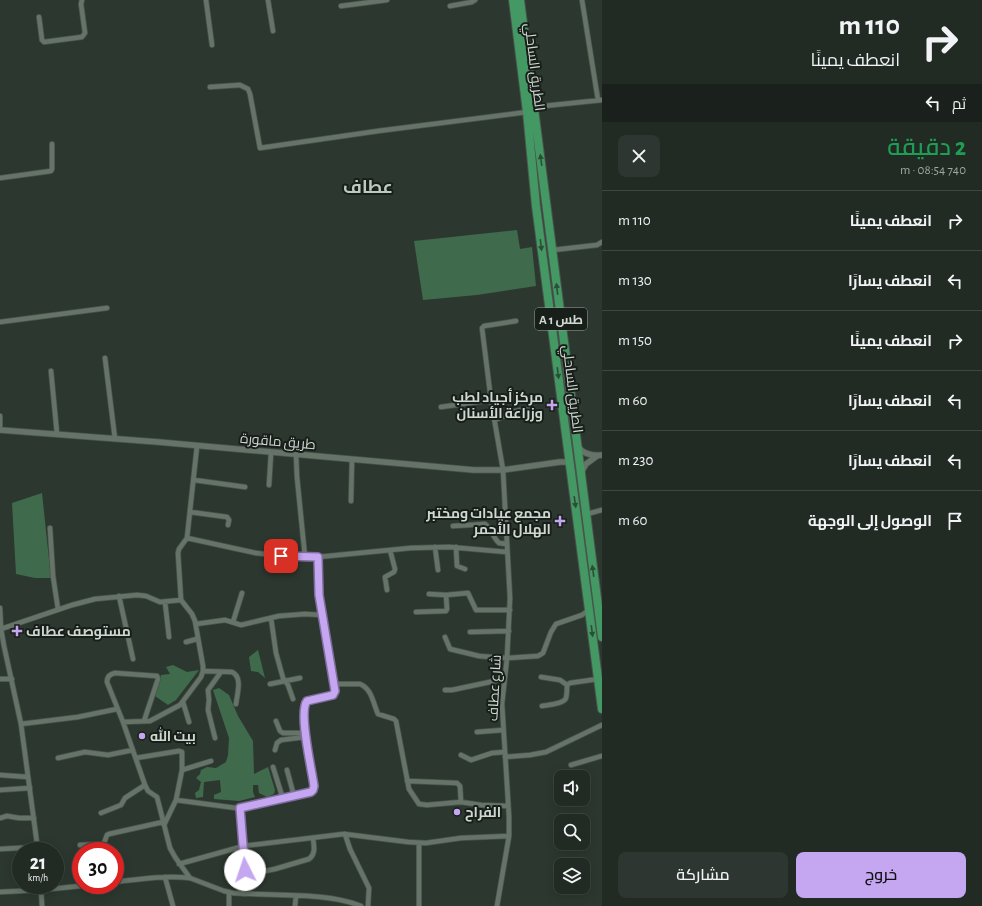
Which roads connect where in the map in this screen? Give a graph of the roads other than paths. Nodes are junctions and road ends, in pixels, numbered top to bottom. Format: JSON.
{"nodes":[{"id":1,"x":82,"y":0,"type":"edge"},
{"id":2,"x":206,"y":0,"type":"edge"},
{"id":3,"x":268,"y":0,"type":"edge"},
{"id":4,"x":387,"y":0,"type":"edge"},
{"id":5,"x":475,"y":0,"type":"edge"},
{"id":6,"x":513,"y":0,"type":"edge"},
{"id":7,"x":520,"y":0,"type":"edge"},
{"id":8,"x":582,"y":0,"type":"edge"},
{"id":9,"x":341,"y":6,"type":"dead end"},
{"id":10,"x":450,"y":6,"type":"dead end"},
{"id":11,"x":39,"y":17,"type":"dead end"},
{"id":12,"x":273,"y":31,"type":"dead end"},
{"id":13,"x":212,"y":45,"type":"dead end"},
{"id":14,"x":210,"y":87,"type":"dead end"},
{"id":15,"x":600,"y":100,"type":"edge"},
{"id":16,"x":531,"y":110,"type":"junction"},
{"id":17,"x":52,"y":144,"type":"dead end"},
{"id":18,"x":0,"y":178,"type":"edge"},
{"id":19,"x":547,"y":203,"type":"junction"},
{"id":20,"x":536,"y":206,"type":"junction"},
{"id":21,"x":602,"y":242,"type":"edge"},
{"id":22,"x":553,"y":250,"type":"junction"},
{"id":23,"x":107,"y":308,"type":"dead end"},
{"id":24,"x":516,"y":321,"type":"dead end"},
{"id":25,"x":0,"y":322,"type":"edge"},
{"id":26,"x":105,"y":358,"type":"dead end"},
{"id":27,"x":51,"y":371,"type":"dead end"},
{"id":28,"x":491,"y":400,"type":"junction"},
{"id":29,"x":441,"y":407,"type":"dead end"},
{"id":30,"x":533,"y":408,"type":"dead end"},
{"id":31,"x":0,"y":416,"type":"edge"},
{"id":32,"x":495,"y":420,"type":"junction"},
{"id":33,"x":0,"y":426,"type":"edge"},
{"id":34,"x":0,"y":430,"type":"edge"},
{"id":35,"x":57,"y":434,"type":"junction"},
{"id":36,"x":115,"y":439,"type":"junction"},
{"id":37,"x":577,"y":444,"type":"junction"},
{"id":38,"x":197,"y":446,"type":"junction"},
{"id":39,"x":568,"y":450,"type":"junction"},
{"id":40,"x":271,"y":453,"type":"junction"},
{"id":41,"x":296,"y":454,"type":"junction"},
{"id":42,"x":599,"y":455,"type":"edge"},
{"id":43,"x":352,"y":459,"type":"junction"},
{"id":44,"x":553,"y":462,"type":"junction"},
{"id":45,"x":570,"y":464,"type":"junction"},
{"id":46,"x":503,"y":470,"type":"junction"},
{"id":47,"x":582,"y":471,"type":"junction"},
{"id":48,"x":194,"y":480,"type":"junction"},
{"id":49,"x":269,"y":485,"type":"dead end"},
{"id":50,"x":245,"y":487,"type":"dead end"},
{"id":51,"x":351,"y":501,"type":"dead end"},
{"id":52,"x":602,"y":510,"type":"edge"},
{"id":53,"x":190,"y":512,"type":"junction"},
{"id":54,"x":586,"y":514,"type":"junction"},
{"id":55,"x":228,"y":525,"type":"dead end"},
{"id":56,"x":453,"y":526,"type":"dead end"},
{"id":57,"x":50,"y":528,"type":"dead end"},
{"id":58,"x":187,"y":538,"type":"junction"},
{"id":59,"x":506,"y":544,"type":"junction"},
{"id":60,"x":435,"y":547,"type":"junction"},
{"id":61,"x":456,"y":547,"type":"junction"},
{"id":62,"x":390,"y":550,"type":"junction"},
{"id":63,"x":507,"y":552,"type":"junction"},
{"id":64,"x":305,"y":557,"type":"junction"},
{"id":65,"x":318,"y":557,"type":"junction"},
{"id":66,"x":465,"y":569,"type":"dead end"},
{"id":67,"x":438,"y":570,"type":"dead end"},
{"id":68,"x":386,"y":590,"type":"dead end"},
{"id":69,"x":242,"y":593,"type":"dead end"},
{"id":70,"x":429,"y":594,"type":"dead end"},
{"id":71,"x":446,"y":595,"type":"junction"},
{"id":72,"x":119,"y":596,"type":"junction"},
{"id":73,"x":181,"y":600,"type":"junction"},
{"id":74,"x":165,"y":602,"type":"junction"},
{"id":75,"x":598,"y":605,"type":"junction"},
{"id":76,"x":0,"y":608,"type":"edge"},
{"id":77,"x":58,"y":609,"type":"junction"},
{"id":78,"x":510,"y":610,"type":"junction"},
{"id":79,"x":590,"y":610,"type":"junction"},
{"id":80,"x":416,"y":612,"type":"dead end"},
{"id":81,"x":322,"y":615,"type":"junction"},
{"id":82,"x":271,"y":618,"type":"junction"},
{"id":83,"x":233,"y":622,"type":"junction"},
{"id":84,"x":196,"y":624,"type":"junction"},
{"id":85,"x":1,"y":629,"type":"edge"},
{"id":86,"x":509,"y":631,"type":"junction"},
{"id":87,"x":470,"y":632,"type":"dead end"},
{"id":88,"x":169,"y":636,"type":"dead end"},
{"id":89,"x":445,"y":637,"type":"dead end"},
{"id":90,"x":602,"y":637,"type":"edge"},
{"id":91,"x":197,"y":639,"type":"junction"},
{"id":92,"x":186,"y":642,"type":"dead end"},
{"id":93,"x":2,"y":647,"type":"edge"},
{"id":94,"x":507,"y":658,"type":"junction"},
{"id":95,"x":133,"y":659,"type":"dead end"},
{"id":96,"x":203,"y":671,"type":"junction"},
{"id":97,"x":221,"y":672,"type":"junction"},
{"id":98,"x":541,"y":677,"type":"dead end"},
{"id":99,"x":300,"y":678,"type":"dead end"},
{"id":100,"x":0,"y":679,"type":"edge"},
{"id":101,"x":12,"y":679,"type":"junction"},
{"id":102,"x":504,"y":679,"type":"junction"},
{"id":103,"x":598,"y":679,"type":"junction"},
{"id":104,"x":285,"y":681,"type":"junction"},
{"id":105,"x":270,"y":684,"type":"dead end"},
{"id":106,"x":334,"y":684,"type":"junction"},
{"id":107,"x":567,"y":685,"type":"junction"},
{"id":108,"x":445,"y":690,"type":"dead end"},
{"id":109,"x":292,"y":699,"type":"dead end"},
{"id":110,"x":183,"y":702,"type":"junction"},
{"id":111,"x":236,"y":704,"type":"dead end"},
{"id":112,"x":542,"y":706,"type":"dead end"},
{"id":113,"x":117,"y":709,"type":"junction"},
{"id":114,"x":602,"y":709,"type":"edge"},
{"id":115,"x":144,"y":721,"type":"junction"},
{"id":116,"x":276,"y":721,"type":"dead end"},
{"id":117,"x":123,"y":722,"type":"junction"},
{"id":118,"x":189,"y":722,"type":"dead end"},
{"id":119,"x":21,"y":724,"type":"junction"},
{"id":120,"x":602,"y":725,"type":"edge"},
{"id":121,"x":503,"y":730,"type":"junction"},
{"id":122,"x":477,"y":732,"type":"dead end"},
{"id":123,"x":305,"y":735,"type":"junction"},
{"id":124,"x":215,"y":738,"type":"dead end"},
{"id":125,"x":133,"y":750,"type":"junction"},
{"id":126,"x":275,"y":750,"type":"dead end"},
{"id":127,"x":505,"y":754,"type":"junction"},
{"id":128,"x":461,"y":755,"type":"dead end"},
{"id":129,"x":602,"y":756,"type":"edge"},
{"id":130,"x":58,"y":758,"type":"dead end"},
{"id":131,"x":136,"y":758,"type":"junction"},
{"id":132,"x":211,"y":761,"type":"dead end"},
{"id":133,"x":571,"y":765,"type":"dead end"},
{"id":134,"x":273,"y":767,"type":"dead end"},
{"id":135,"x":182,"y":770,"type":"junction"},
{"id":136,"x":287,"y":770,"type":"dead end"},
{"id":137,"x":0,"y":775,"type":"edge"},
{"id":138,"x":28,"y":777,"type":"junction"},
{"id":139,"x":407,"y":781,"type":"junction"},
{"id":140,"x":145,"y":785,"type":"junction"},
{"id":141,"x":30,"y":788,"type":"junction"},
{"id":142,"x":0,"y":790,"type":"edge"},
{"id":143,"x":294,"y":796,"type":"junction"},
{"id":144,"x":283,"y":799,"type":"junction"},
{"id":145,"x":176,"y":800,"type":"junction"},
{"id":146,"x":461,"y":802,"type":"junction"},
{"id":147,"x":508,"y":806,"type":"junction"},
{"id":148,"x":240,"y":808,"type":"junction"},
{"id":149,"x":101,"y":813,"type":"dead end"},
{"id":150,"x":0,"y":818,"type":"edge"},
{"id":151,"x":34,"y":818,"type":"junction"},
{"id":152,"x":164,"y":824,"type":"junction"},
{"id":153,"x":345,"y":834,"type":"junction"},
{"id":154,"x":509,"y":836,"type":"junction"},
{"id":155,"x":313,"y":838,"type":"junction"},
{"id":156,"x":37,"y":842,"type":"edge"},
{"id":157,"x":104,"y":842,"type":"edge"},
{"id":158,"x":419,"y":843,"type":"junction"},
{"id":159,"x":244,"y":846,"type":"junction"},
{"id":160,"x":0,"y":849,"type":"edge"},
{"id":161,"x":12,"y":849,"type":"edge"},
{"id":162,"x":179,"y":864,"type":"junction"},
{"id":163,"x":245,"y":874,"type":"junction"},
{"id":164,"x":165,"y":876,"type":"junction"},
{"id":165,"x":190,"y":878,"type":"junction"},
{"id":166,"x":124,"y":881,"type":"edge"},
{"id":167,"x":12,"y":891,"type":"edge"},
{"id":168,"x":0,"y":892,"type":"edge"},
{"id":169,"x":229,"y":892,"type":"junction"},
{"id":170,"x":41,"y":894,"type":"edge"},
{"id":171,"x":244,"y":894,"type":"junction"},
{"id":172,"x":296,"y":896,"type":"junction"},
{"id":173,"x":42,"y":906,"type":"edge"},
{"id":174,"x":173,"y":906,"type":"edge"},
{"id":175,"x":229,"y":906,"type":"edge"},
{"id":176,"x":295,"y":906,"type":"edge"},
{"id":177,"x":359,"y":906,"type":"edge"},
{"id":178,"x":368,"y":906,"type":"edge"},
{"id":179,"x":419,"y":906,"type":"edge"},
{"id":180,"x":497,"y":906,"type":"edge"}],
"edges":[{"from":1,"to":11,"type":"street"},
{"from":2,"to":13,"type":"street"},
{"from":3,"to":12,"type":"street"},
{"from":4,"to":9,"type":"street"},
{"from":5,"to":10,"type":"street"},
{"from":6,"to":16,"type":"highway","name":"الطريق الساحلي","number":"A 1 طس"},
{"from":7,"to":16,"type":"highway","name":"الطريق الساحلي","number":"A 1 طس"},
{"from":8,"to":15,"type":"street"},
{"from":14,"to":16,"type":"street"},
{"from":15,"to":16,"type":"street"},
{"from":19,"to":16,"type":"highway","name":"الطريق الساحلي","number":"A 1 طس","one_way":true},
{"from":16,"to":20,"type":"highway","name":"الطريق الساحلي","number":"A 1 طس"},
{"from":17,"to":18,"type":"street"},
{"from":19,"to":20,"type":"highway"},
{"from":19,"to":22,"type":"highway","name":"الطريق الساحلي","number":"A 1 طس"},
{"from":20,"to":39,"type":"highway","name":"الطريق الساحلي","number":"A 1 طس","one_way":true},
{"from":21,"to":22,"type":"street"},
{"from":37,"to":22,"type":"highway","name":"الطريق الساحلي","number":"A 1 طس","one_way":true},
{"from":23,"to":25,"type":"street"},
{"from":24,"to":28,"type":"street","name":"شارع عطاف"},
{"from":26,"to":36,"type":"street"},
{"from":27,"to":35,"type":"street"},
{"from":28,"to":29,"type":"street"},
{"from":28,"to":32,"type":"street","name":"شارع عطاف"},
{"from":30,"to":32,"type":"street"},
{"from":31,"to":33,"type":"street"},
{"from":32,"to":46,"type":"street","name":"شارع عطاف"},
{"from":34,"to":35,"type":"street","name":"طريق ماقورة"},
{"from":35,"to":36,"type":"street","name":"طريق ماقورة"},
{"from":36,"to":38,"type":"street","name":"طريق ماقورة"},
{"from":37,"to":42,"type":"street"},
{"from":37,"to":47,"type":"highway","name":"الطريق الساحلي","number":"A 1 طس"},
{"from":38,"to":40,"type":"street","name":"طريق ماقورة"},
{"from":38,"to":48,"type":"street"},
{"from":39,"to":44,"type":"street","name":"طريق ماقورة"},
{"from":39,"to":45,"type":"highway","name":"الطريق الساحلي","number":"A 1 طس"},
{"from":40,"to":41,"type":"street","name":"طريق ماقورة"},
{"from":40,"to":49,"type":"street"},
{"from":41,"to":43,"type":"street","name":"طريق ماقورة"},
{"from":41,"to":64,"type":"street"},
{"from":42,"to":47,"type":"street"},
{"from":43,"to":46,"type":"street","name":"طريق ماقورة"},
{"from":43,"to":51,"type":"street"},
{"from":44,"to":45,"type":"street","name":"طريق ماقورة"},
{"from":44,"to":46,"type":"street","name":"طريق ماقورة"},
{"from":45,"to":79,"type":"highway","name":"الطريق الساحلي","number":"A 1 طس","one_way":true},
{"from":46,"to":59,"type":"street","name":"شارع عطاف"},
{"from":47,"to":54,"type":"highway","name":"الطريق الساحلي","number":"A 1 طس"},
{"from":48,"to":50,"type":"street"},
{"from":48,"to":53,"type":"street"},
{"from":52,"to":54,"type":"street"},
{"from":53,"to":55,"type":"street"},
{"from":53,"to":58,"type":"street"},
{"from":75,"to":54,"type":"highway","name":"الطريق الساحلي","number":"A 1 طس","one_way":true},
{"from":56,"to":59,"type":"street"},
{"from":57,"to":77,"type":"street"},
{"from":58,"to":64,"type":"street"},
{"from":58,"to":73,"type":"street"},
{"from":59,"to":63,"type":"street","name":"شارع عطاف"},
{"from":60,"to":61,"type":"street"},
{"from":60,"to":62,"type":"street"},
{"from":60,"to":67,"type":"street"},
{"from":61,"to":63,"type":"street"},
{"from":61,"to":66,"type":"street"},
{"from":62,"to":65,"type":"street"},
{"from":62,"to":68,"type":"street"},
{"from":63,"to":78,"type":"street","name":"شارع عطاف"},
{"from":64,"to":65,"type":"street"},
{"from":65,"to":81,"type":"street"},
{"from":69,"to":83,"type":"street"},
{"from":70,"to":71,"type":"street"},
{"from":71,"to":78,"type":"street"},
{"from":71,"to":80,"type":"street"},
{"from":72,"to":74,"type":"street"},
{"from":72,"to":77,"type":"street"},
{"from":72,"to":95,"type":"street"},
{"from":73,"to":74,"type":"street"},
{"from":73,"to":84,"type":"street"},
{"from":74,"to":88,"type":"street"},
{"from":75,"to":79,"type":"street"},
{"from":75,"to":90,"type":"highway","name":"الطريق الساحلي","number":"A 1 طس"},
{"from":76,"to":85,"type":"street"},
{"from":77,"to":85,"type":"street"},
{"from":78,"to":86,"type":"street","name":"شارع عطاف"},
{"from":79,"to":94,"type":"street"},
{"from":79,"to":103,"type":"highway","name":"الطريق الساحلي","number":"A 1 طس","one_way":true},
{"from":81,"to":82,"type":"street"},
{"from":81,"to":106,"type":"street"},
{"from":82,"to":83,"type":"street"},
{"from":82,"to":104,"type":"street"},
{"from":83,"to":84,"type":"street"},
{"from":84,"to":91,"type":"street"},
{"from":85,"to":93,"type":"street"},
{"from":86,"to":87,"type":"street"},
{"from":86,"to":94,"type":"street","name":"شارع عطاف"},
{"from":89,"to":94,"type":"street"},
{"from":91,"to":92,"type":"street"},
{"from":91,"to":96,"type":"street"},
{"from":93,"to":101,"type":"street"},
{"from":94,"to":102,"type":"street","name":"شارع عطاف"},
{"from":96,"to":97,"type":"street"},
{"from":96,"to":110,"type":"street"},
{"from":97,"to":111,"type":"street"},
{"from":97,"to":124,"type":"street"},
{"from":98,"to":107,"type":"street"},
{"from":99,"to":104,"type":"street"},
{"from":100,"to":101,"type":"street"},
{"from":101,"to":119,"type":"street"},
{"from":102,"to":108,"type":"street"},
{"from":102,"to":121,"type":"street","name":"شارع عطاف"},
{"from":103,"to":107,"type":"street"},
{"from":103,"to":114,"type":"highway","name":"الطريق الساحلي","number":"A 1 طس"},
{"from":104,"to":105,"type":"street"},
{"from":104,"to":109,"type":"street"},
{"from":106,"to":123,"type":"street"},
{"from":106,"to":139,"type":"street"},
{"from":107,"to":112,"type":"street"},
{"from":110,"to":115,"type":"street"},
{"from":110,"to":118,"type":"street"},
{"from":113,"to":115,"type":"street"},
{"from":113,"to":117,"type":"street"},
{"from":113,"to":119,"type":"street"},
{"from":115,"to":117,"type":"street"},
{"from":116,"to":123,"type":"street"},
{"from":117,"to":125,"type":"street"},
{"from":119,"to":138,"type":"street"},
{"from":120,"to":127,"type":"street"},
{"from":121,"to":122,"type":"street"},
{"from":121,"to":127,"type":"street","name":"شارع عطاف"},
{"from":123,"to":126,"type":"street"},
{"from":123,"to":143,"type":"street"},
{"from":125,"to":130,"type":"street"},
{"from":125,"to":131,"type":"street"},
{"from":127,"to":128,"type":"street"},
{"from":127,"to":147,"type":"street","name":"شارع عطاف"},
{"from":129,"to":133,"type":"street"},
{"from":131,"to":135,"type":"street"},
{"from":131,"to":140,"type":"street"},
{"from":132,"to":135,"type":"street"},
{"from":134,"to":144,"type":"street"},
{"from":135,"to":145,"type":"street"},
{"from":136,"to":143,"type":"street"},
{"from":137,"to":138,"type":"street"},
{"from":138,"to":141,"type":"street"},
{"from":139,"to":146,"type":"street"},
{"from":139,"to":146,"type":"street"},
{"from":140,"to":149,"type":"street"},
{"from":140,"to":152,"type":"street"},
{"from":141,"to":142,"type":"street"},
{"from":141,"to":151,"type":"street"},
{"from":143,"to":144,"type":"street"},
{"from":144,"to":148,"type":"street"},
{"from":145,"to":148,"type":"street"},
{"from":145,"to":152,"type":"street"},
{"from":146,"to":147,"type":"street"},
{"from":147,"to":154,"type":"street","name":"شارع عطاف"},
{"from":148,"to":159,"type":"street"},
{"from":150,"to":151,"type":"street"},
{"from":151,"to":156,"type":"street"},
{"from":152,"to":157,"type":"street"},
{"from":152,"to":162,"type":"street"},
{"from":153,"to":155,"type":"street"},
{"from":153,"to":158,"type":"street"},
{"from":153,"to":178,"type":"street"},
{"from":154,"to":158,"type":"street"},
{"from":154,"to":180,"type":"street","name":"شارع عطاف"},
{"from":155,"to":159,"type":"street"},
{"from":155,"to":163,"type":"street"},
{"from":158,"to":179,"type":"street"},
{"from":159,"to":162,"type":"street"},
{"from":159,"to":163,"type":"street"},
{"from":160,"to":161,"type":"street"},
{"from":162,"to":165,"type":"street"},
{"from":163,"to":171,"type":"street"},
{"from":164,"to":165,"type":"street"},
{"from":164,"to":166,"type":"street"},
{"from":164,"to":174,"type":"street"},
{"from":165,"to":169,"type":"street"},
{"from":167,"to":168,"type":"street"},
{"from":169,"to":171,"type":"street"},
{"from":169,"to":175,"type":"street"},
{"from":170,"to":173,"type":"street"},
{"from":171,"to":172,"type":"street"},
{"from":172,"to":176,"type":"street"},
{"from":172,"to":177,"type":"street"}]}
